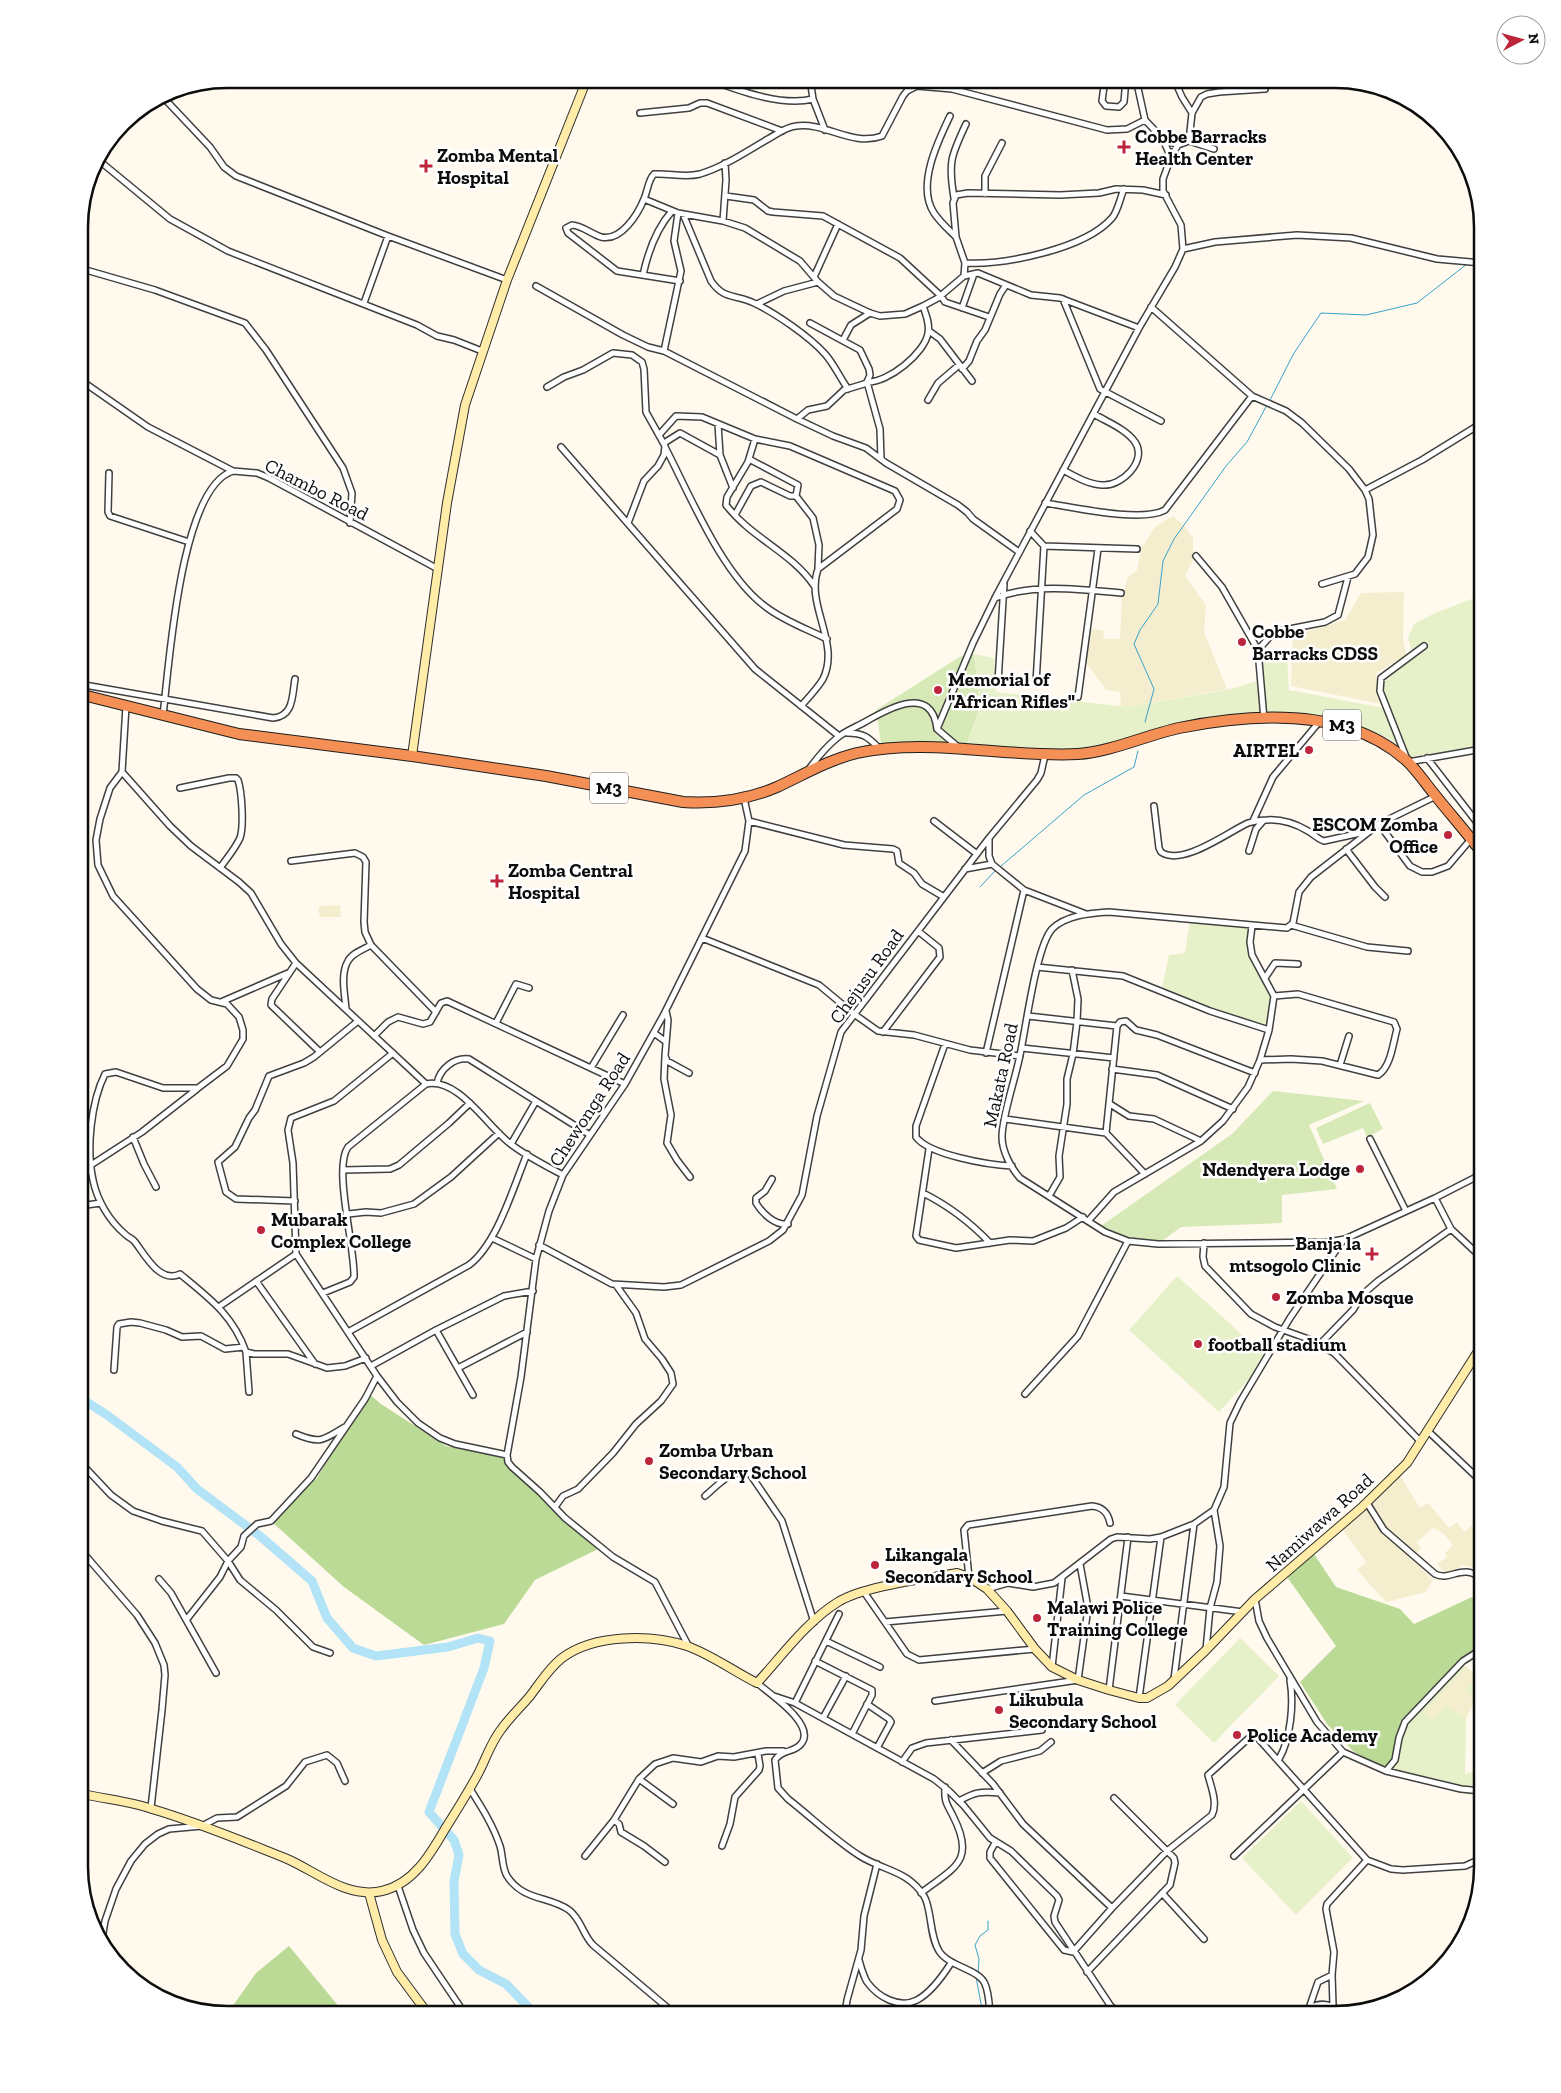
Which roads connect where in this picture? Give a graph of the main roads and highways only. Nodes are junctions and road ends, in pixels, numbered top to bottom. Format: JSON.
{"nodes":[{"id":1,"x":88,"y":696,"type":"edge"},
{"id":2,"x":1474,"y":843,"type":"edge"}],
"edges":[{"from":1,"to":2,"type":"highway","number":"M3"}]}
